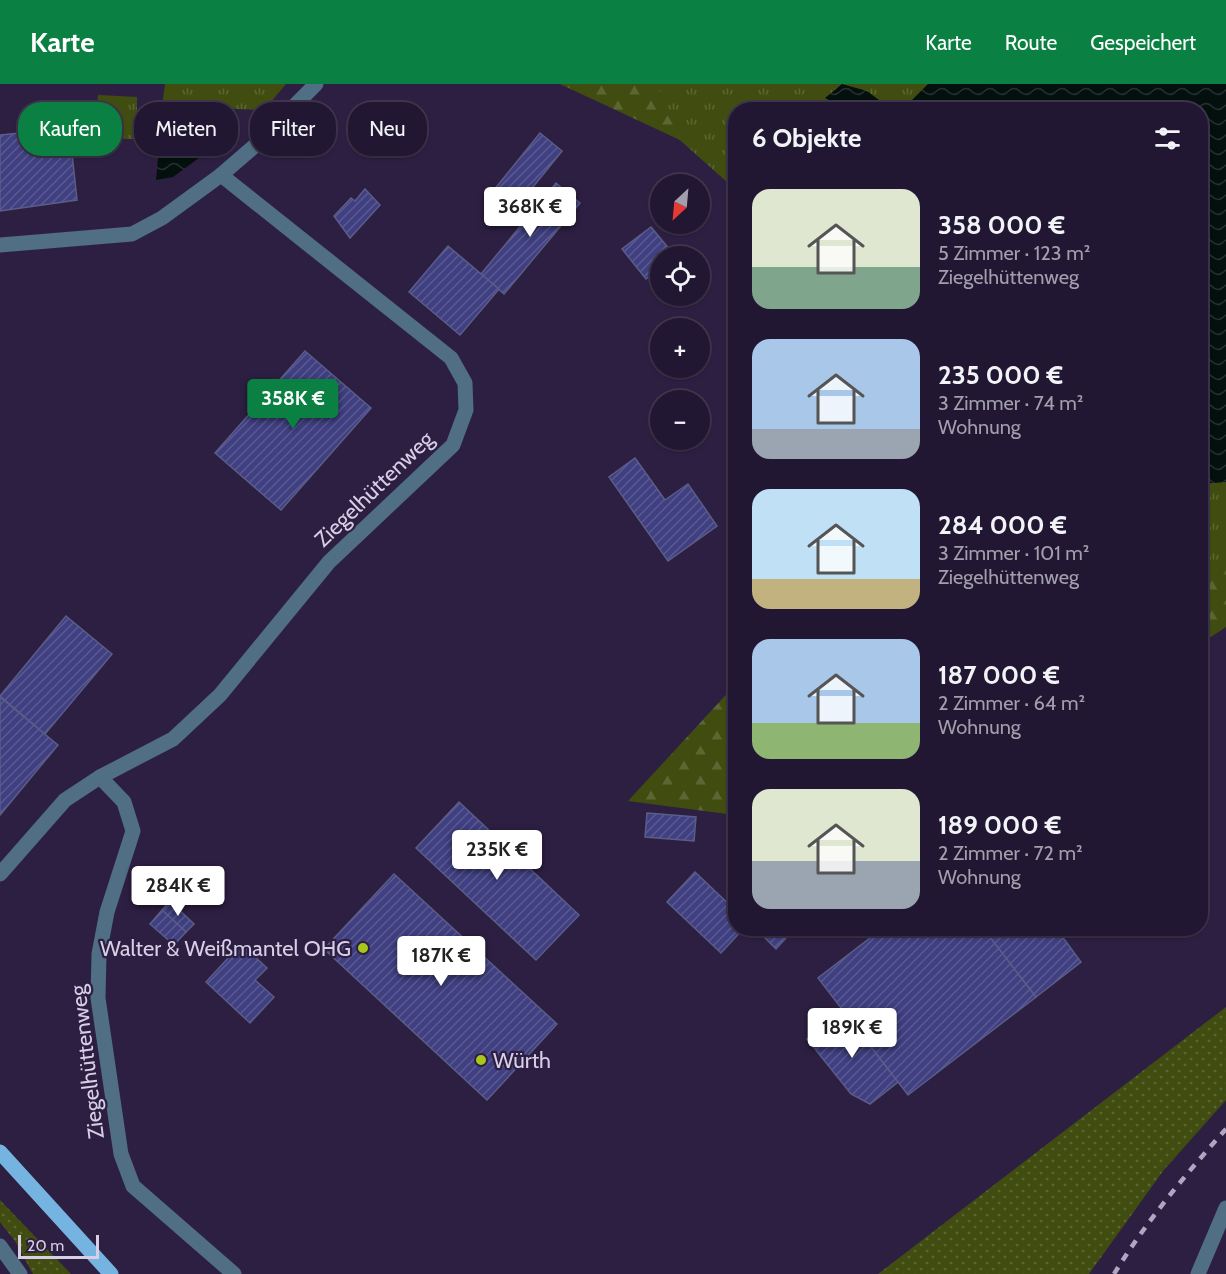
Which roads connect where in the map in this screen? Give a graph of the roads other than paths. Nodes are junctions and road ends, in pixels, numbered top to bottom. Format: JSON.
{"nodes":[{"id":1,"x":316,"y":84,"type":"edge"},
{"id":2,"x":220,"y":175,"type":"junction"},
{"id":3,"x":0,"y":245,"type":"edge"},
{"id":4,"x":100,"y":777,"type":"junction"},
{"id":5,"x":0,"y":874,"type":"edge"},
{"id":6,"x":0,"y":1152,"type":"edge"},
{"id":7,"x":1226,"y":1208,"type":"edge"},
{"id":8,"x":0,"y":1246,"type":"edge"},
{"id":9,"x":20,"y":1274,"type":"edge"},
{"id":10,"x":111,"y":1274,"type":"edge"},
{"id":11,"x":234,"y":1274,"type":"edge"},
{"id":12,"x":1198,"y":1274,"type":"edge"}],
"edges":[{"from":1,"to":2,"type":"street"},
{"from":2,"to":3,"type":"street"},
{"from":2,"to":4,"type":"street","name":"Ziegelhüttenweg"},
{"from":4,"to":5,"type":"street","name":"Ziegelhüttenweg"},
{"from":4,"to":11,"type":"street","name":"Ziegelhüttenweg"},
{"from":6,"to":10,"type":"main road"},
{"from":7,"to":12,"type":"street"},
{"from":8,"to":9,"type":"street"}]}
